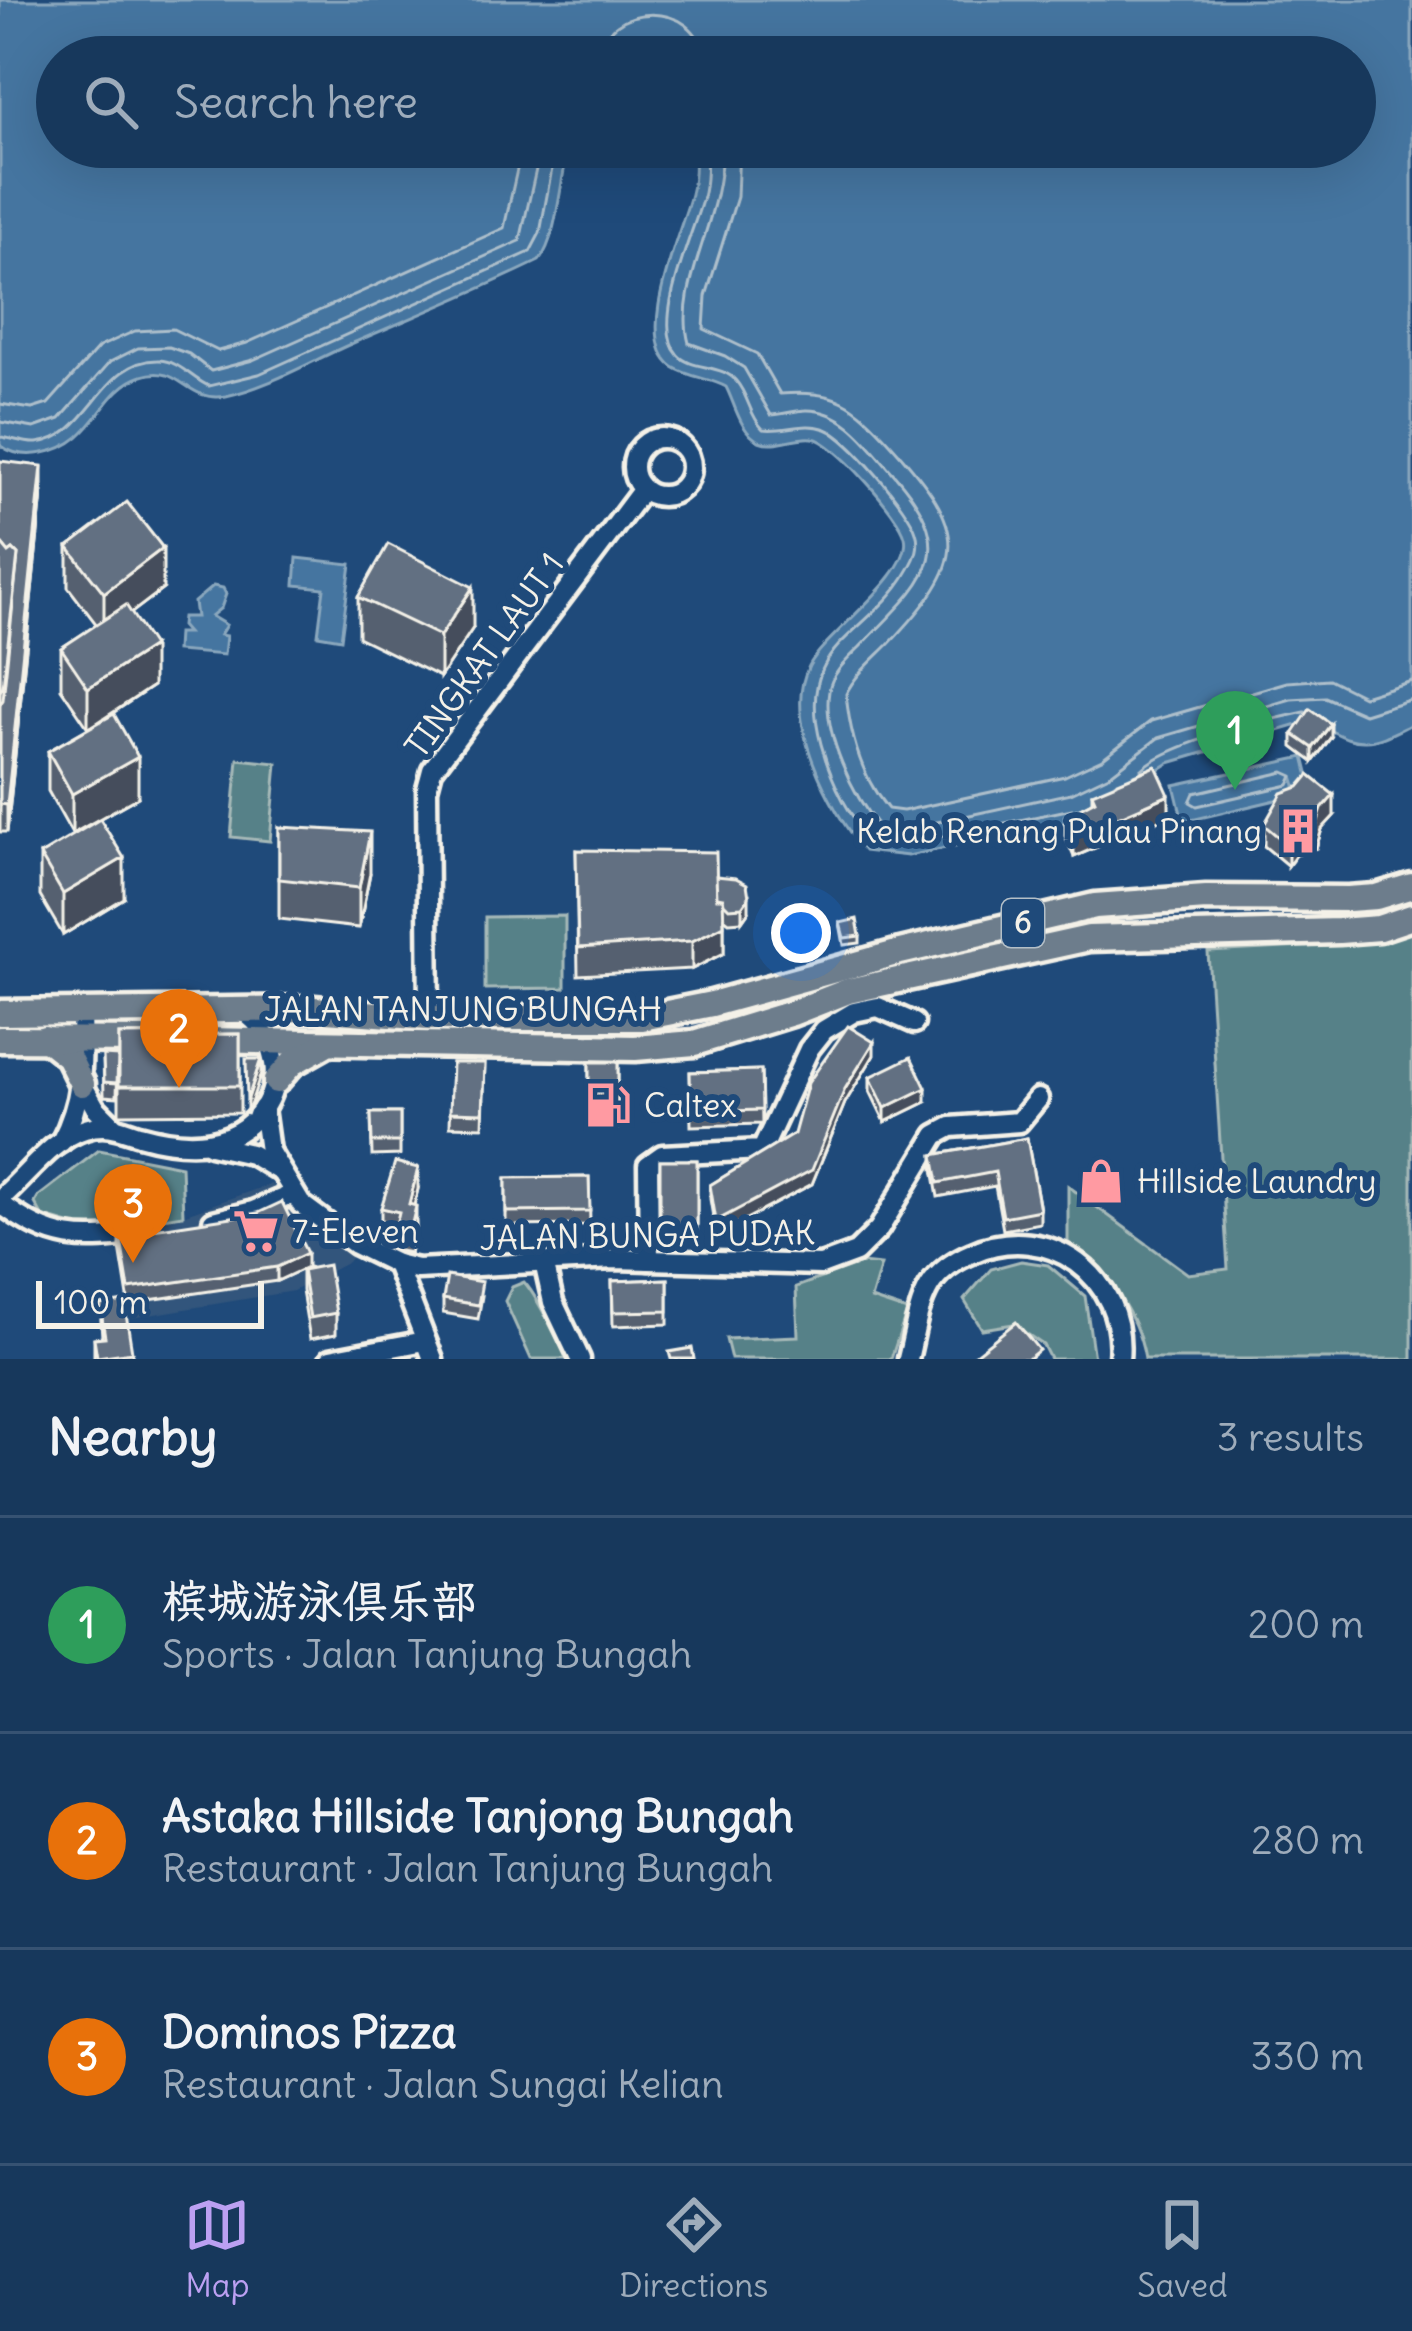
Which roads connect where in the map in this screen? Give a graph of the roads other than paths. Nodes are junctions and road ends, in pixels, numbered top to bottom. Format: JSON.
{"nodes":[{"id":1,"x":643,"y":489,"type":"dead end"},
{"id":2,"x":1412,"y":886,"type":"edge"},
{"id":3,"x":1412,"y":917,"type":"edge"},
{"id":4,"x":241,"y":1010,"type":"junction"},
{"id":5,"x":81,"y":1011,"type":"junction"},
{"id":6,"x":0,"y":1013,"type":"edge"},
{"id":7,"x":429,"y":1018,"type":"junction"},
{"id":8,"x":914,"y":1023,"type":"dead end"},
{"id":9,"x":45,"y":1038,"type":"junction"},
{"id":10,"x":0,"y":1039,"type":"edge"},
{"id":11,"x":82,"y":1039,"type":"junction"},
{"id":12,"x":268,"y":1041,"type":"junction"},
{"id":13,"x":332,"y":1042,"type":"junction"},
{"id":14,"x":276,"y":1081,"type":"junction"},
{"id":15,"x":82,"y":1084,"type":"junction"},
{"id":16,"x":1038,"y":1100,"type":"dead end"},
{"id":17,"x":263,"y":1108,"type":"junction"},
{"id":18,"x":113,"y":1125,"type":"junction"},
{"id":19,"x":61,"y":1142,"type":"junction"},
{"id":20,"x":207,"y":1144,"type":"junction"},
{"id":21,"x":278,"y":1170,"type":"junction"},
{"id":22,"x":0,"y":1175,"type":"edge"},
{"id":23,"x":27,"y":1176,"type":"junction"},
{"id":24,"x":293,"y":1194,"type":"junction"},
{"id":25,"x":0,"y":1201,"type":"edge"},
{"id":26,"x":191,"y":1226,"type":"edge"},
{"id":27,"x":158,"y":1231,"type":"edge"},
{"id":28,"x":649,"y":1260,"type":"junction"},
{"id":29,"x":544,"y":1262,"type":"junction"},
{"id":30,"x":396,"y":1264,"type":"junction"},
{"id":31,"x":429,"y":1350,"type":"edge"},
{"id":32,"x":330,"y":1359,"type":"edge"},
{"id":33,"x":580,"y":1359,"type":"edge"},
{"id":34,"x":908,"y":1359,"type":"edge"},
{"id":35,"x":1119,"y":1359,"type":"edge"}],
"edges":[{"from":1,"to":7,"type":"street","name":"TINGKAT LAUT 1"},
{"from":2,"to":7,"type":"main road","name":"JALAN TANJUNG BUNGAH","number":"6"},
{"from":3,"to":13,"type":"main road","name":"JALAN TANJUNG BUNGAH","number":"6"},
{"from":4,"to":5,"type":"main road","name":"JALAN TANJUNG BUNGAH","number":"6"},
{"from":4,"to":7,"type":"main road","name":"JALAN TANJUNG BUNGAH","number":"6"},
{"from":4,"to":12,"type":"street"},
{"from":5,"to":6,"type":"main road","name":"JALAN TANJUNG BUNGAH","number":"6"},
{"from":5,"to":11,"type":"street"},
{"from":8,"to":28,"type":"street"},
{"from":9,"to":10,"type":"main road","name":"JALAN TANJUNG BUNGAH","number":"6"},
{"from":9,"to":11,"type":"main road","name":"JALAN TANJUNG BUNGAH","number":"6"},
{"from":9,"to":15,"type":"main road"},
{"from":11,"to":12,"type":"main road","name":"JALAN TANJUNG BUNGAH","number":"6"},
{"from":11,"to":15,"type":"street"},
{"from":12,"to":13,"type":"main road","name":"JALAN TANJUNG BUNGAH","number":"6"},
{"from":12,"to":14,"type":"street"},
{"from":13,"to":14,"type":"main road"},
{"from":14,"to":17,"type":"street"},
{"from":15,"to":18,"type":"street"},
{"from":15,"to":19,"type":"street"},
{"from":16,"to":28,"type":"street","name":"JALAN BUNGA PUDAK"},
{"from":17,"to":20,"type":"street"},
{"from":17,"to":21,"type":"street"},
{"from":18,"to":19,"type":"street"},
{"from":18,"to":20,"type":"street"},
{"from":19,"to":23,"type":"street"},
{"from":20,"to":21,"type":"street"},
{"from":21,"to":24,"type":"street"},
{"from":22,"to":23,"type":"street"},
{"from":23,"to":25,"type":"street"},
{"from":24,"to":26,"type":"street"},
{"from":24,"to":30,"type":"street"},
{"from":25,"to":27,"type":"street"},
{"from":28,"to":29,"type":"street","name":"JALAN BUNGA PUDAK"},
{"from":29,"to":30,"type":"street","name":"JALAN BUNGA PUDAK"},
{"from":29,"to":33,"type":"street"},
{"from":30,"to":31,"type":"street"},
{"from":31,"to":32,"type":"street"},
{"from":34,"to":35,"type":"street"}]}
